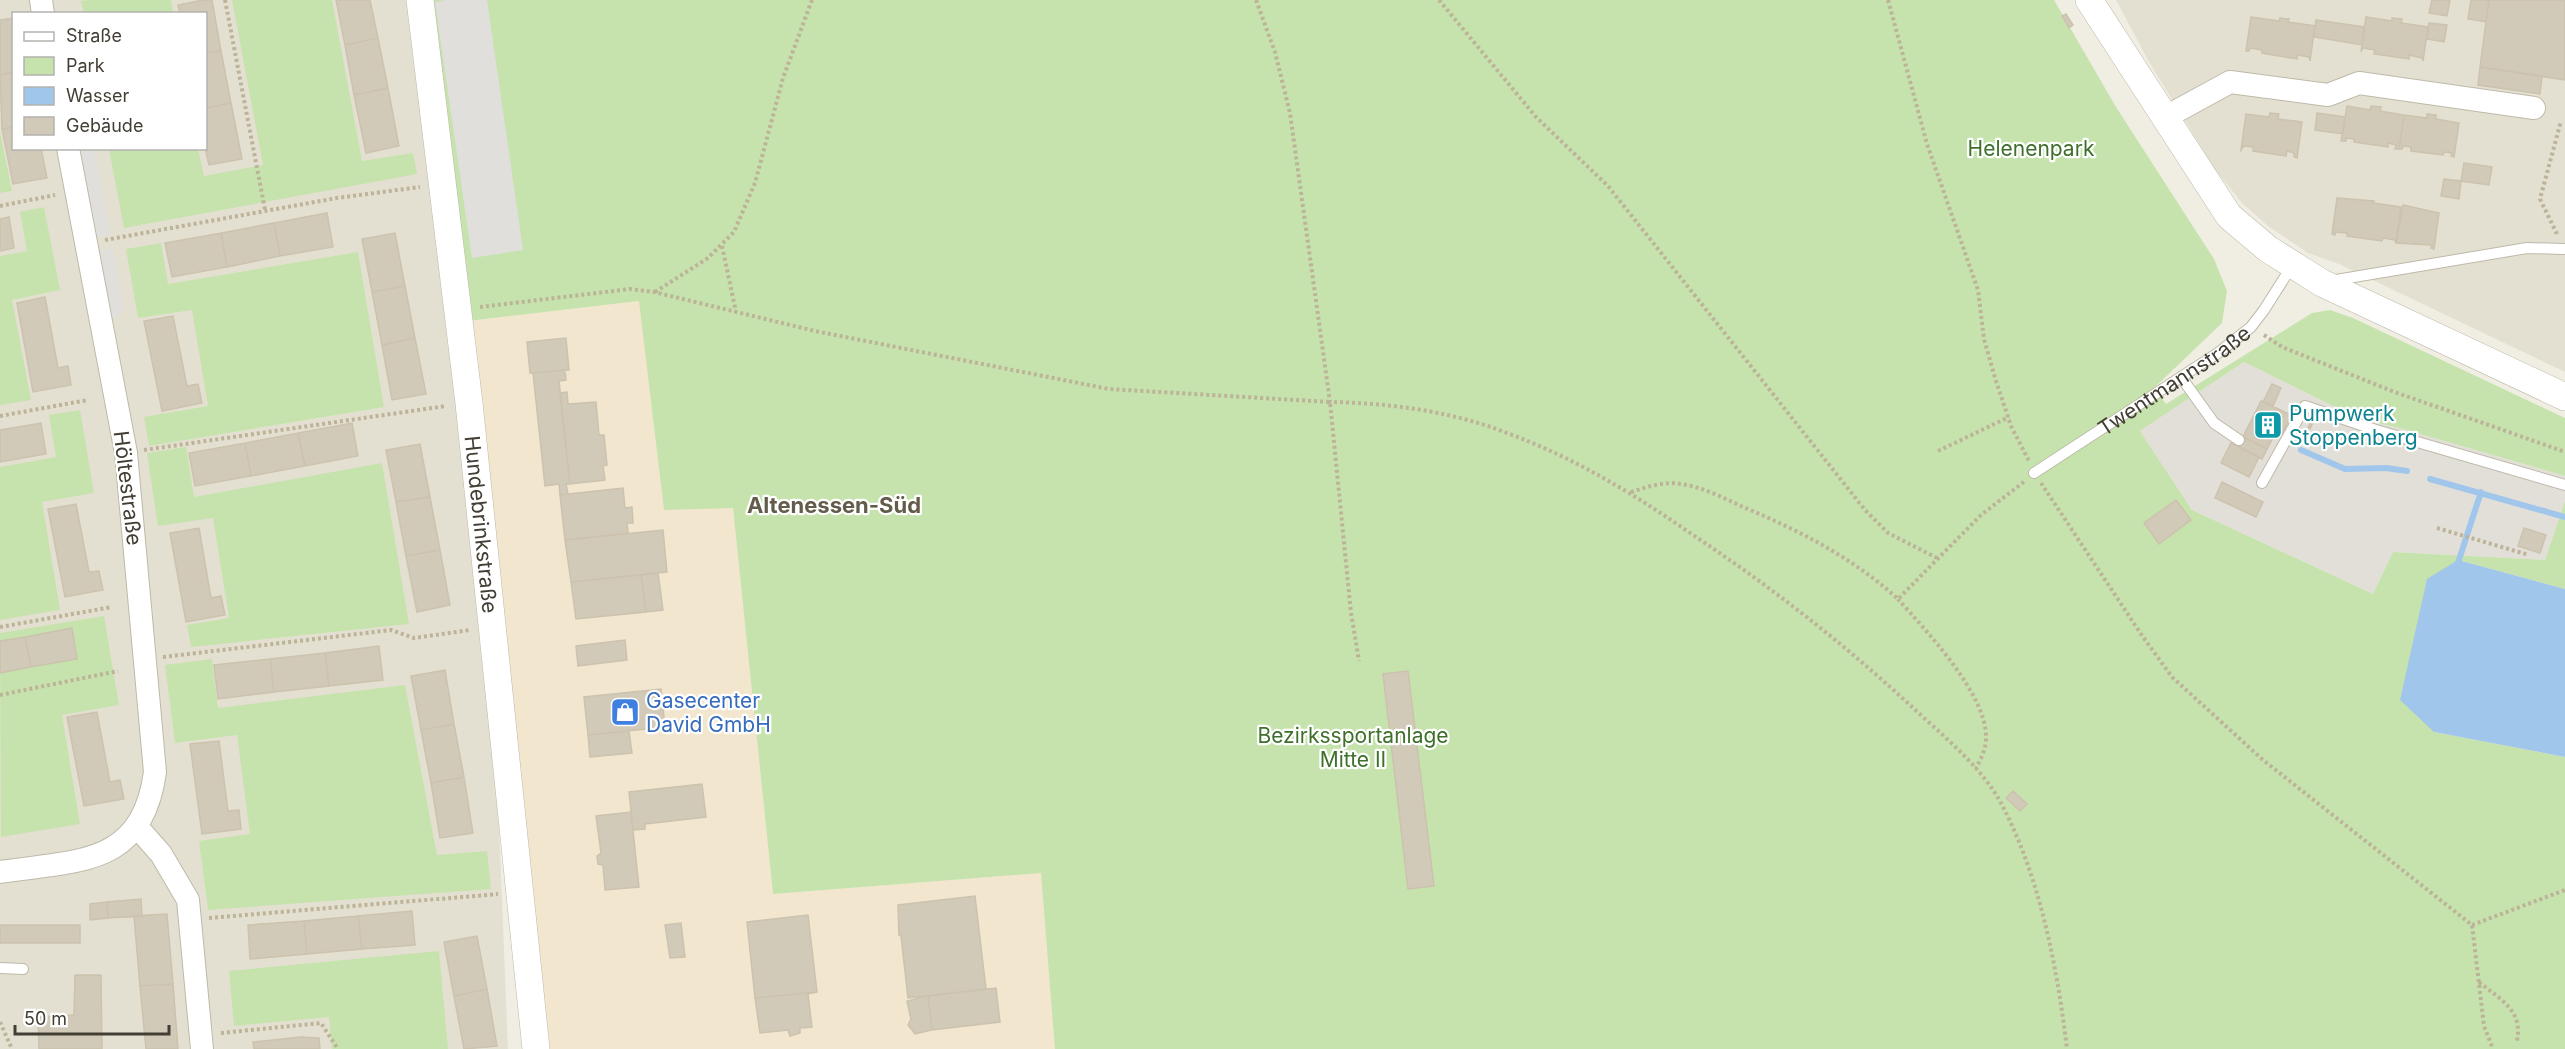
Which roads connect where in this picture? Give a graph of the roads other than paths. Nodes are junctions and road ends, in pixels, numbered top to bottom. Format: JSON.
{"nodes":[{"id":1,"x":420,"y":0,"type":"edge"},
{"id":2,"x":2089,"y":0,"type":"edge"},
{"id":3,"x":2534,"y":108,"type":"dead end"},
{"id":4,"x":2163,"y":118,"type":"junction"},
{"id":5,"x":68,"y":150,"type":"edge"},
{"id":6,"x":2564,"y":249,"type":"edge"},
{"id":7,"x":2292,"y":266,"type":"junction"},
{"id":8,"x":2322,"y":283,"type":"junction"},
{"id":9,"x":2181,"y":377,"type":"junction"},
{"id":10,"x":2565,"y":397,"type":"edge"},
{"id":11,"x":2239,"y":440,"type":"dead end"},
{"id":12,"x":2034,"y":473,"type":"road end"},
{"id":13,"x":2262,"y":483,"type":"dead end"},
{"id":14,"x":2565,"y":485,"type":"edge"},
{"id":15,"x":138,"y":828,"type":"junction"},
{"id":16,"x":0,"y":872,"type":"edge"},
{"id":17,"x":0,"y":968,"type":"edge"},
{"id":18,"x":23,"y":969,"type":"dead end"},
{"id":19,"x":201,"y":1042,"type":"edge"},
{"id":20,"x":536,"y":1049,"type":"edge"}],
"edges":[{"from":1,"to":20,"type":"street","name":"Hundebrinkstraße"},
{"from":2,"to":4,"type":"street"},
{"from":3,"to":4,"type":"street"},
{"from":4,"to":7,"type":"street"},
{"from":5,"to":15,"type":"street","name":"Höltestraße"},
{"from":6,"to":8,"type":"lane"},
{"from":7,"to":8,"type":"street"},
{"from":7,"to":9,"type":"lane","name":"Twentmannstraße"},
{"from":8,"to":10,"type":"street"},
{"from":9,"to":11,"type":"lane"},
{"from":9,"to":12,"type":"lane","name":"Twentmannstraße"},
{"from":13,"to":14,"type":"lane"},
{"from":15,"to":16,"type":"street","name":"Höltestraße"},
{"from":15,"to":19,"type":"street"},
{"from":17,"to":18,"type":"lane"}]}
